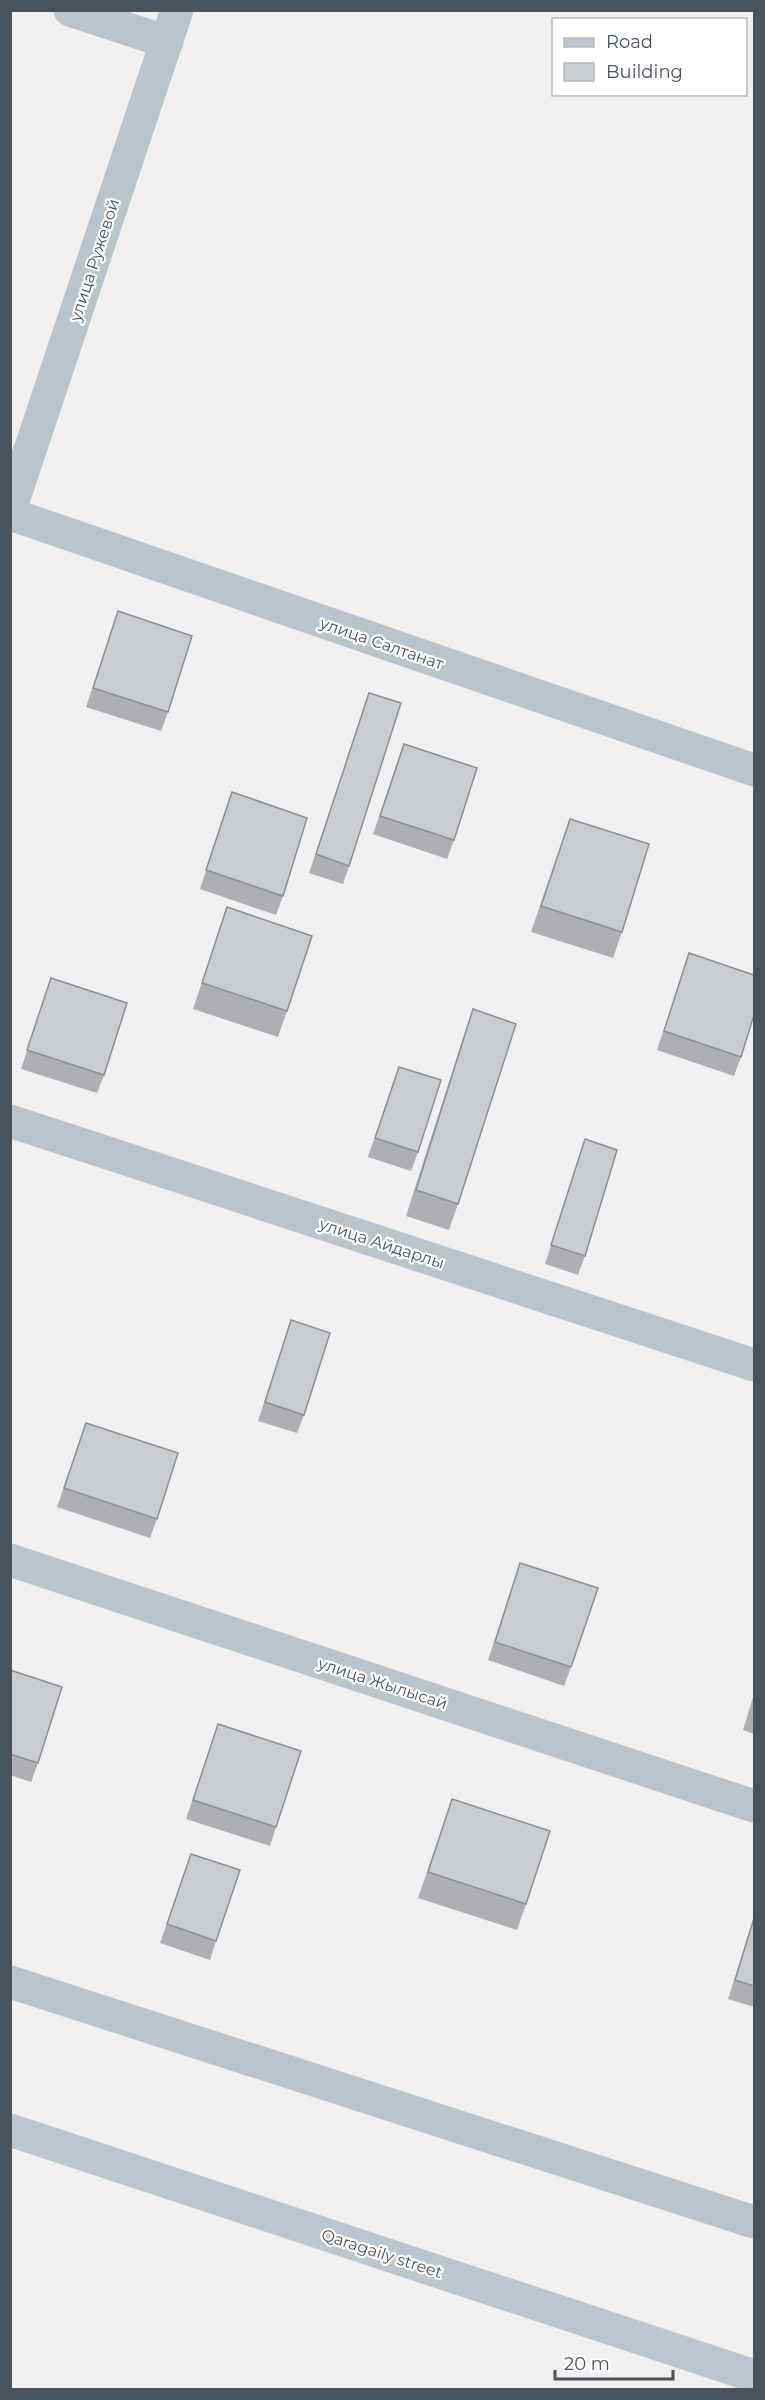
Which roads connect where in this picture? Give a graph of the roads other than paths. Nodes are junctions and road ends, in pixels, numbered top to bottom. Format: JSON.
{"nodes":[{"id":1,"x":70,"y":10,"type":"edge"},
{"id":2,"x":177,"y":10,"type":"edge"},
{"id":3,"x":167,"y":42,"type":"junction"},
{"id":4,"x":10,"y":512,"type":"edge"},
{"id":5,"x":754,"y":770,"type":"edge"},
{"id":6,"x":10,"y":1121,"type":"edge"},
{"id":7,"x":754,"y":1365,"type":"edge"},
{"id":8,"x":10,"y":1560,"type":"edge"},
{"id":9,"x":754,"y":1806,"type":"edge"},
{"id":10,"x":10,"y":1982,"type":"edge"},
{"id":11,"x":10,"y":2130,"type":"edge"},
{"id":12,"x":754,"y":2222,"type":"edge"},
{"id":13,"x":754,"y":2376,"type":"edge"}],
"edges":[{"from":1,"to":3,"type":"street"},
{"from":2,"to":3,"type":"street","name":"улица Ружевой"},
{"from":3,"to":4,"type":"street","name":"улица Ружевой"},
{"from":4,"to":5,"type":"street","name":"улица Салтанат"},
{"from":6,"to":7,"type":"street","name":"улица Айдарлы"},
{"from":8,"to":9,"type":"street","name":"улица Жылысай"},
{"from":10,"to":12,"type":"street"},
{"from":11,"to":13,"type":"street","name":"Qaragaily street"}]}
